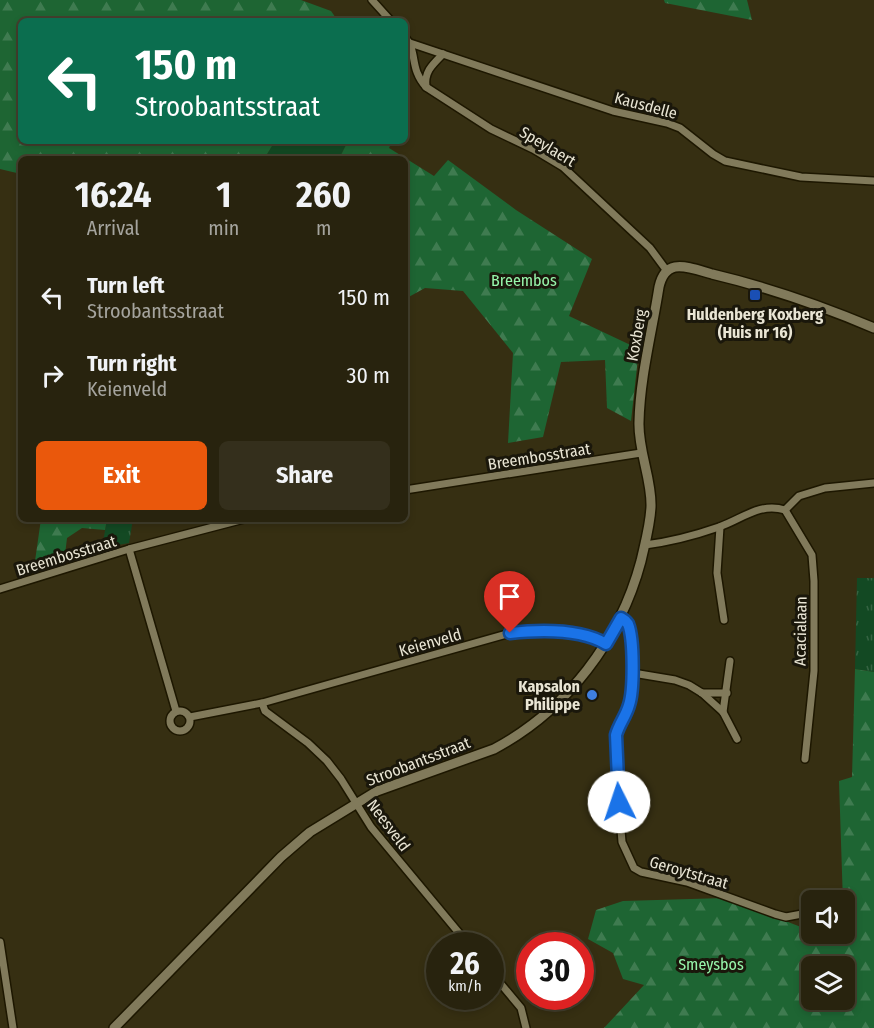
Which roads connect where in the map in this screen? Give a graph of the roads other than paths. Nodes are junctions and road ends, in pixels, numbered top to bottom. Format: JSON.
{"nodes":[{"id":1,"x":372,"y":0,"type":"edge"},
{"id":2,"x":388,"y":18,"type":"edge"},
{"id":3,"x":408,"y":40,"type":"edge"},
{"id":4,"x":443,"y":54,"type":"junction"},
{"id":5,"x":426,"y":87,"type":"junction"},
{"id":6,"x":874,"y":181,"type":"edge"},
{"id":7,"x":667,"y":271,"type":"junction"},
{"id":8,"x":874,"y":328,"type":"edge"},
{"id":9,"x":641,"y":453,"type":"junction"},
{"id":10,"x":874,"y":483,"type":"edge"},
{"id":11,"x":408,"y":490,"type":"edge"},
{"id":12,"x":785,"y":510,"type":"junction"},
{"id":13,"x":232,"y":522,"type":"edge"},
{"id":14,"x":720,"y":527,"type":"junction"},
{"id":15,"x":645,"y":545,"type":"junction"},
{"id":16,"x":129,"y":549,"type":"junction"},
{"id":17,"x":0,"y":589,"type":"edge"},
{"id":18,"x":621,"y":618,"type":"junction"},
{"id":19,"x":724,"y":620,"type":"dead end"},
{"id":20,"x":606,"y":644,"type":"junction"},
{"id":21,"x":730,"y":661,"type":"dead end"},
{"id":22,"x":633,"y":673,"type":"junction"},
{"id":23,"x":702,"y":693,"type":"junction"},
{"id":24,"x":727,"y":693,"type":"junction"},
{"id":25,"x":262,"y":703,"type":"junction"},
{"id":26,"x":176,"y":711,"type":"junction"},
{"id":27,"x":723,"y":712,"type":"junction"},
{"id":28,"x":190,"y":717,"type":"junction"},
{"id":29,"x":737,"y":740,"type":"dead end"},
{"id":30,"x":805,"y":759,"type":"dead end"},
{"id":31,"x":356,"y":803,"type":"junction"},
{"id":32,"x":801,"y":914,"type":"edge"},
{"id":33,"x":458,"y":932,"type":"edge"},
{"id":34,"x":0,"y":942,"type":"edge"},
{"id":35,"x":504,"y":988,"type":"edge"},
{"id":36,"x":13,"y":1028,"type":"edge"},
{"id":37,"x":114,"y":1028,"type":"edge"},
{"id":38,"x":526,"y":1028,"type":"edge"}],
"edges":[{"from":1,"to":2,"type":"street"},
{"from":3,"to":4,"type":"street"},
{"from":3,"to":5,"type":"street"},
{"from":4,"to":5,"type":"street"},
{"from":4,"to":6,"type":"street","name":"Kausdelle"},
{"from":5,"to":7,"type":"street","name":"Speylaert"},
{"from":7,"to":8,"type":"street"},
{"from":7,"to":9,"type":"street","name":"Koxberg"},
{"from":9,"to":11,"type":"street","name":"Breembosstraat"},
{"from":9,"to":15,"type":"street","name":"Koxberg"},
{"from":10,"to":12,"type":"street"},
{"from":12,"to":14,"type":"street"},
{"from":12,"to":30,"type":"street","name":"Acacialaan"},
{"from":13,"to":16,"type":"street","name":"Breembosstraat"},
{"from":14,"to":15,"type":"street"},
{"from":14,"to":19,"type":"street"},
{"from":15,"to":18,"type":"street","name":"Koxberg"},
{"from":16,"to":17,"type":"street","name":"Breembosstraat"},
{"from":16,"to":26,"type":"street"},
{"from":18,"to":20,"type":"street","name":"Stroobantsstraat"},
{"from":18,"to":22,"type":"street","name":"Geroytstraat"},
{"from":20,"to":25,"type":"street","name":"Keienveld"},
{"from":20,"to":31,"type":"street","name":"Stroobantsstraat"},
{"from":21,"to":24,"type":"street"},
{"from":22,"to":23,"type":"street"},
{"from":22,"to":32,"type":"street","name":"Geroytstraat"},
{"from":23,"to":24,"type":"street"},
{"from":23,"to":27,"type":"street"},
{"from":24,"to":27,"type":"street"},
{"from":25,"to":28,"type":"street"},
{"from":25,"to":31,"type":"street","name":"Neesveld"},
{"from":26,"to":28,"type":"street"},
{"from":26,"to":28,"type":"street"},
{"from":27,"to":29,"type":"street"},
{"from":31,"to":33,"type":"street","name":"Neesveld"},
{"from":31,"to":37,"type":"street","name":"Stroobantsstraat"},
{"from":34,"to":36,"type":"street"},
{"from":35,"to":38,"type":"street"}]}
